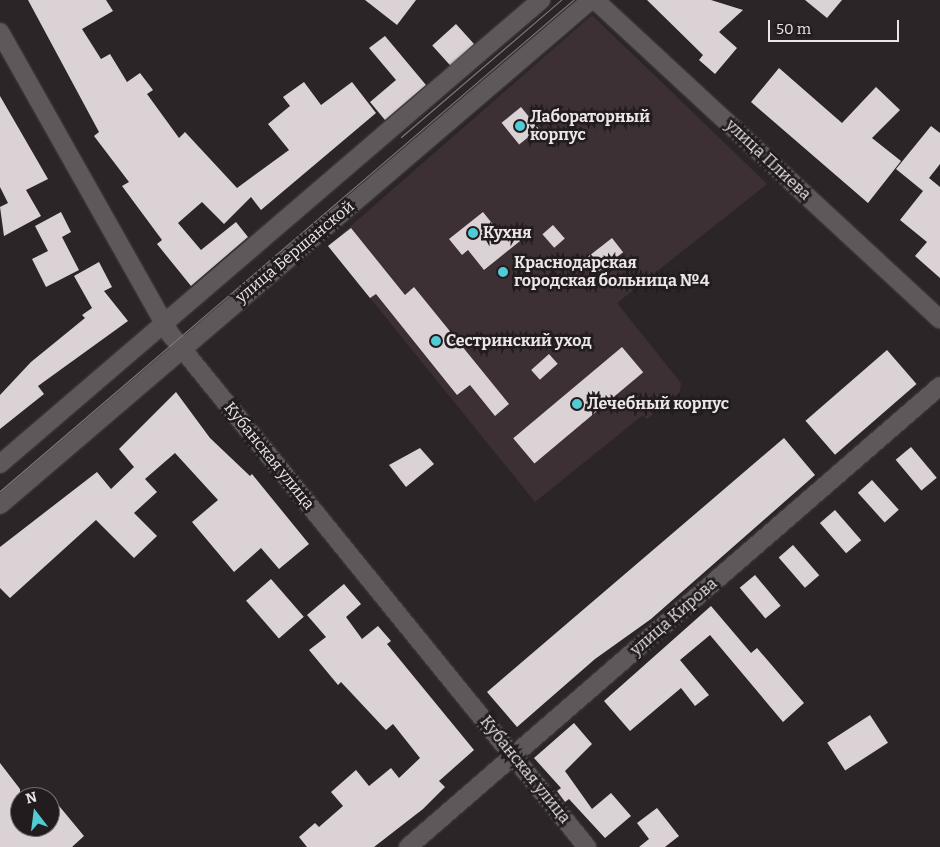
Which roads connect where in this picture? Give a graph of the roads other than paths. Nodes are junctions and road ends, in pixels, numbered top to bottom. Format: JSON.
{"nodes":[{"id":1,"x":541,"y":0,"type":"edge"},
{"id":2,"x":591,"y":0,"type":"edge"},
{"id":3,"x":595,"y":0,"type":"edge"},
{"id":4,"x":0,"y":32,"type":"edge"},
{"id":5,"x":940,"y":319,"type":"edge"},
{"id":6,"x":164,"y":323,"type":"junction"},
{"id":7,"x":182,"y":349,"type":"junction"},
{"id":8,"x":940,"y":386,"type":"edge"},
{"id":9,"x":0,"y":464,"type":"edge"},
{"id":10,"x":0,"y":505,"type":"edge"},
{"id":11,"x":514,"y":756,"type":"junction"},
{"id":12,"x":408,"y":847,"type":"edge"},
{"id":13,"x":587,"y":847,"type":"edge"}],
"edges":[{"from":1,"to":6,"type":"street","name":"улица Бершанской"},
{"from":2,"to":7,"type":"street","name":"улица Бершанской"},
{"from":3,"to":5,"type":"street","name":"улица Плиева"},
{"from":4,"to":6,"type":"street","name":"Кубанская улица"},
{"from":6,"to":7,"type":"street","name":"Кубанская улица"},
{"from":6,"to":9,"type":"street","name":"улица Бершанской"},
{"from":7,"to":10,"type":"street","name":"улица Бершанской"},
{"from":7,"to":11,"type":"street","name":"Кубанская улица"},
{"from":8,"to":11,"type":"street","name":"улица Кирова"},
{"from":11,"to":12,"type":"street","name":"улица Кирова"},
{"from":11,"to":13,"type":"street","name":"Кубанская улица"}]}
